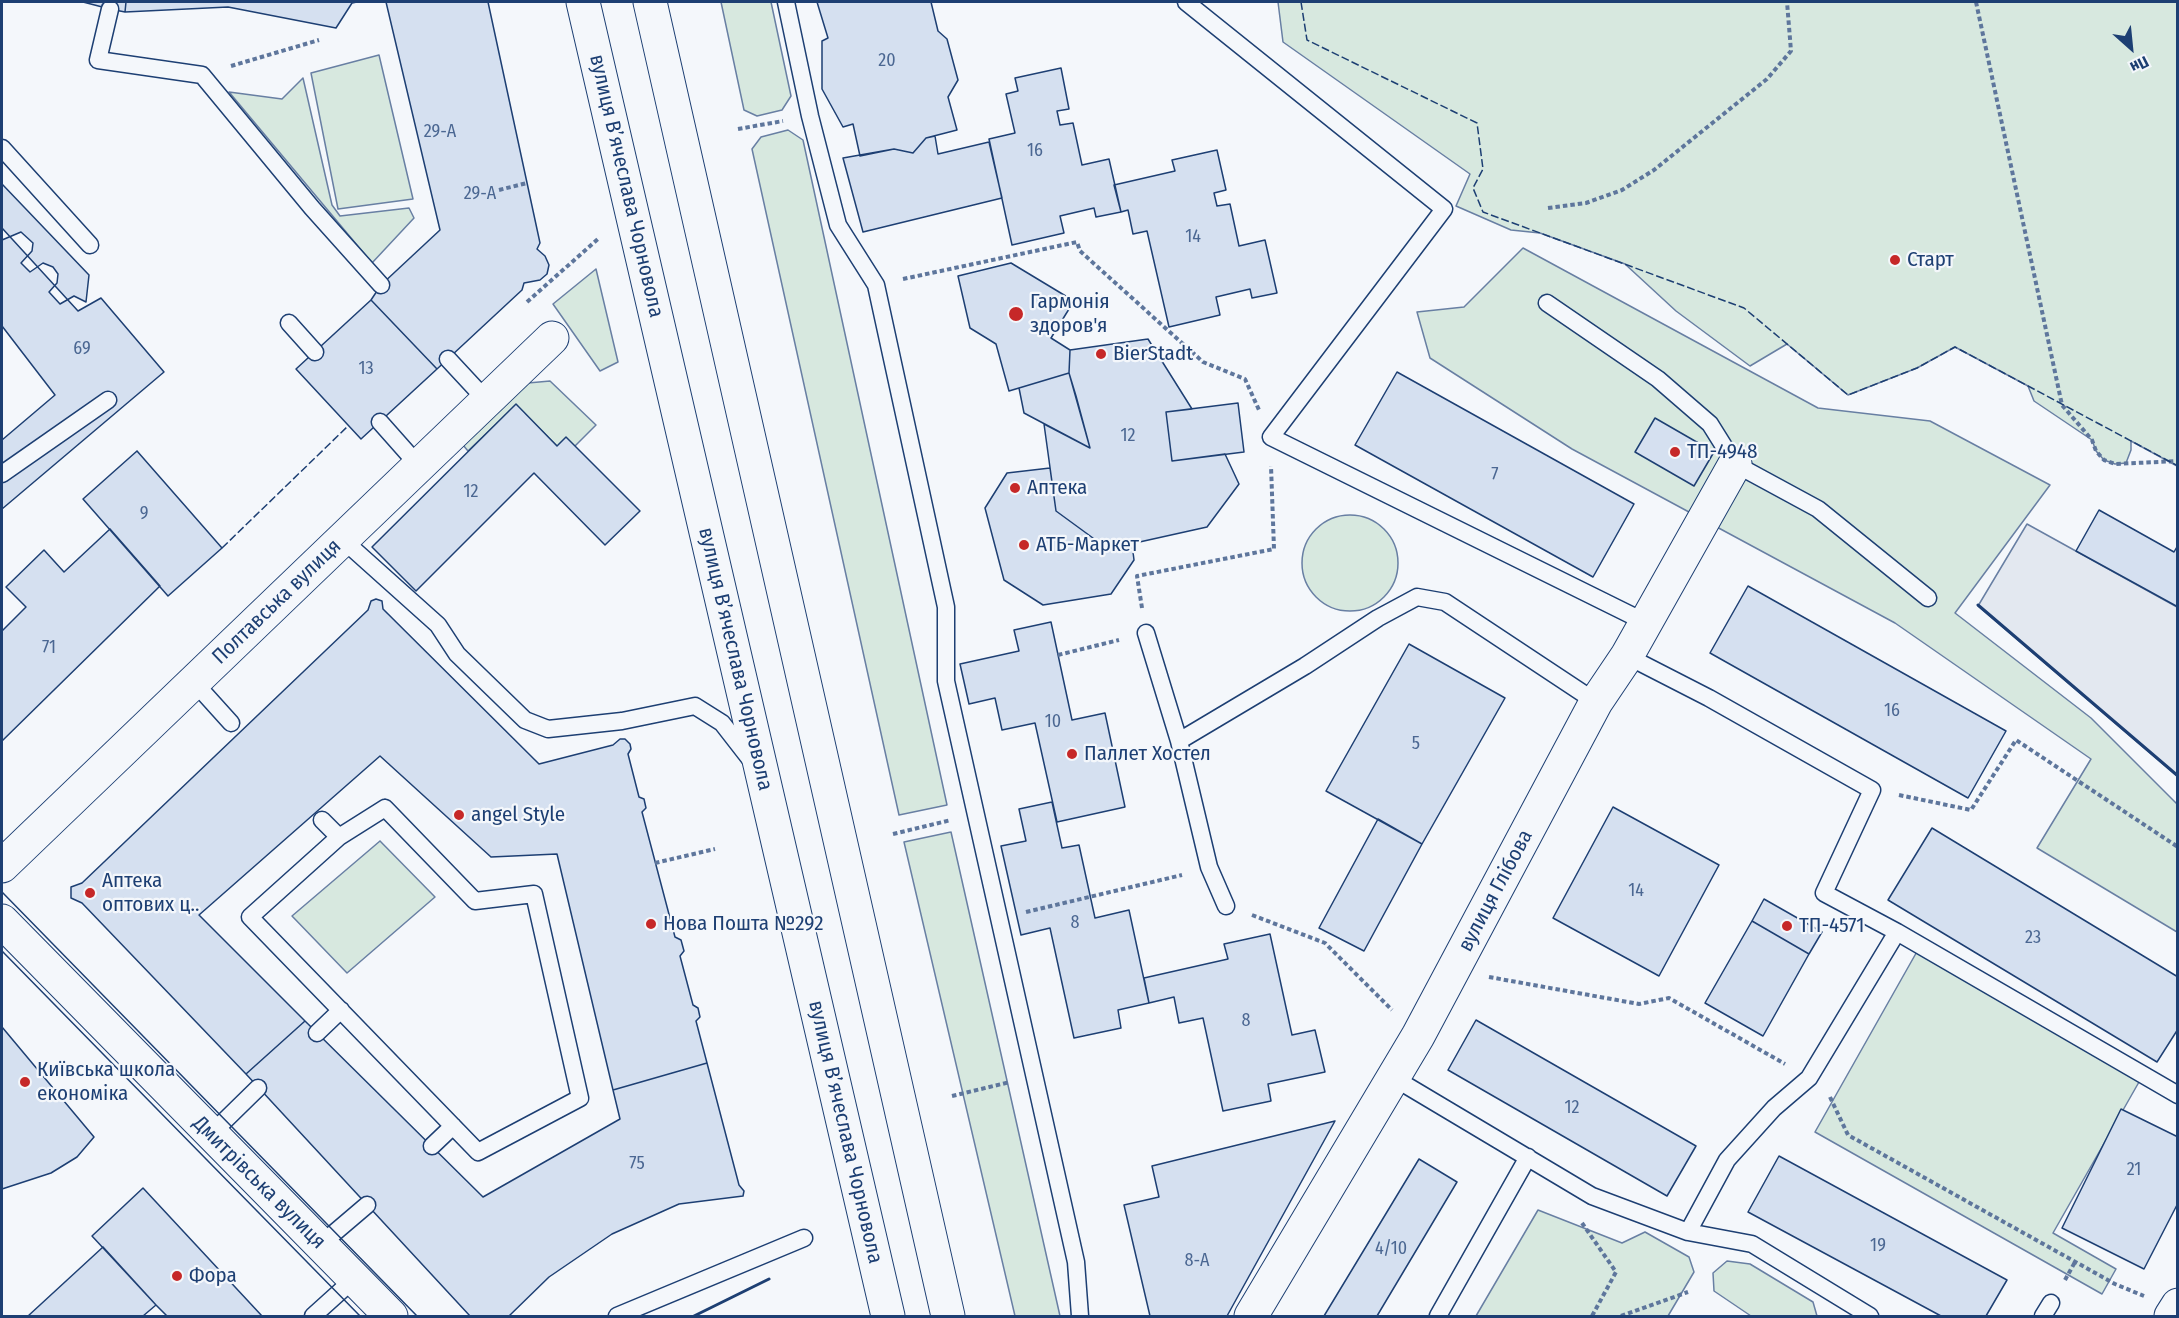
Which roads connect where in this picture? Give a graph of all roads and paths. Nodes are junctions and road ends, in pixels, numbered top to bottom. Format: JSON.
{"nodes":[{"id":1,"x":583,"y":2,"type":"edge"},
{"id":2,"x":650,"y":2,"type":"edge"},
{"id":3,"x":786,"y":2,"type":"edge"},
{"id":4,"x":1186,"y":2,"type":"edge"},
{"id":5,"x":1787,"y":2,"type":"edge"},
{"id":6,"x":1976,"y":2,"type":"edge"},
{"id":7,"x":110,"y":9,"type":"dead end"},
{"id":8,"x":319,"y":40,"type":"dead end"},
{"id":9,"x":202,"y":75,"type":"junction"},
{"id":10,"x":810,"y":116,"type":"junction"},
{"id":11,"x":738,"y":129,"type":"dead end"},
{"id":12,"x":2,"y":148,"type":"edge"},
{"id":13,"x":527,"y":183,"type":"dead end"},
{"id":14,"x":499,"y":190,"type":"dead end"},
{"id":15,"x":1548,"y":208,"type":"dead end"},
{"id":16,"x":599,"y":238,"type":"dead end"},
{"id":17,"x":90,"y":245,"type":"dead end"},
{"id":18,"x":381,"y":285,"type":"dead end"},
{"id":19,"x":876,"y":285,"type":"junction"},
{"id":20,"x":527,"y":302,"type":"dead end"},
{"id":21,"x":1547,"y":303,"type":"dead end"},
{"id":22,"x":289,"y":323,"type":"dead end"},
{"id":23,"x":552,"y":338,"type":"dead end"},
{"id":24,"x":315,"y":352,"type":"dead end"},
{"id":25,"x":448,"y":359,"type":"dead end"},
{"id":26,"x":1245,"y":379,"type":"dead end"},
{"id":27,"x":108,"y":400,"type":"dead end"},
{"id":28,"x":487,"y":401,"type":"junction"},
{"id":29,"x":380,"y":422,"type":"dead end"},
{"id":30,"x":2178,"y":461,"type":"edge"},
{"id":31,"x":1735,"y":464,"type":"junction"},
{"id":32,"x":418,"y":466,"type":"junction"},
{"id":33,"x":2,"y":474,"type":"edge"},
{"id":34,"x":342,"y":539,"type":"junction"},
{"id":35,"x":1274,"y":549,"type":"dead end"},
{"id":36,"x":1928,"y":598,"type":"dead end"},
{"id":37,"x":1645,"y":622,"type":"junction"},
{"id":38,"x":1146,"y":633,"type":"junction"},
{"id":39,"x":1058,"y":655,"type":"dead end"},
{"id":40,"x":1626,"y":656,"type":"junction"},
{"id":41,"x":194,"y":682,"type":"junction"},
{"id":42,"x":1596,"y":702,"type":"junction"},
{"id":43,"x":231,"y":723,"type":"dead end"},
{"id":44,"x":1179,"y":741,"type":"junction"},
{"id":45,"x":1872,"y":790,"type":"junction"},
{"id":46,"x":766,"y":793,"type":"junction"},
{"id":47,"x":974,"y":814,"type":"junction"},
{"id":48,"x":322,"y":819,"type":"dead end"},
{"id":49,"x":893,"y":834,"type":"dead end"},
{"id":50,"x":339,"y":837,"type":"junction"},
{"id":51,"x":2178,"y":847,"type":"edge"},
{"id":52,"x":714,"y":849,"type":"dead end"},
{"id":53,"x":655,"y":863,"type":"dead end"},
{"id":54,"x":2,"y":866,"type":"edge"},
{"id":55,"x":1209,"y":867,"type":"junction"},
{"id":56,"x":1226,"y":906,"type":"joint"},
{"id":57,"x":998,"y":919,"type":"junction"},
{"id":58,"x":2,"y":921,"type":"edge"},
{"id":59,"x":1897,"y":932,"type":"junction"},
{"id":60,"x":1452,"y":972,"type":"junction"},
{"id":61,"x":340,"y":1010,"type":"junction"},
{"id":62,"x":317,"y":1033,"type":"dead end"},
{"id":63,"x":1419,"y":1036,"type":"junction"},
{"id":64,"x":1033,"y":1077,"type":"junction"},
{"id":65,"x":1394,"y":1078,"type":"junction"},
{"id":66,"x":1809,"y":1078,"type":"junction"},
{"id":67,"x":258,"y":1088,"type":"dead end"},
{"id":68,"x":1826,"y":1089,"type":"dead end"},
{"id":69,"x":2178,"y":1095,"type":"edge"},
{"id":70,"x":952,"y":1096,"type":"dead end"},
{"id":71,"x":453,"y":1126,"type":"junction"},
{"id":72,"x":211,"y":1134,"type":"junction"},
{"id":73,"x":432,"y":1146,"type":"dead end"},
{"id":74,"x":1528,"y":1157,"type":"junction"},
{"id":75,"x":367,"y":1206,"type":"dead end"},
{"id":76,"x":1576,"y":1215,"type":"dead end"},
{"id":77,"x":1688,"y":1232,"type":"junction"},
{"id":78,"x":804,"y":1238,"type":"dead end"},
{"id":79,"x":320,"y":1245,"type":"junction"},
{"id":80,"x":354,"y":1279,"type":"junction"},
{"id":81,"x":1688,"y":1292,"type":"dead end"},
{"id":82,"x":2166,"y":1307,"type":"edge"},
{"id":83,"x":313,"y":1317,"type":"edge"},
{"id":84,"x":391,"y":1317,"type":"edge"},
{"id":85,"x":617,"y":1317,"type":"edge"},
{"id":86,"x":888,"y":1317,"type":"edge"},
{"id":87,"x":948,"y":1317,"type":"edge"},
{"id":88,"x":1080,"y":1317,"type":"edge"},
{"id":89,"x":1251,"y":1317,"type":"edge"},
{"id":90,"x":1438,"y":1317,"type":"edge"},
{"id":91,"x":1592,"y":1317,"type":"edge"},
{"id":92,"x":1622,"y":1317,"type":"edge"},
{"id":93,"x":1870,"y":1317,"type":"edge"}],
"edges":[{"from":1,"to":46,"type":"main road","name":"вулиця Вʼячеслава Чорновола"},
{"from":2,"to":87,"type":"main road"},
{"from":3,"to":10,"type":"lane"},
{"from":4,"to":37,"type":"lane"},
{"from":5,"to":15,"type":"path"},
{"from":6,"to":30,"type":"path"},
{"from":7,"to":9,"type":"lane"},
{"from":8,"to":9,"type":"path"},
{"from":9,"to":18,"type":"lane"},
{"from":10,"to":11,"type":"path"},
{"from":10,"to":19,"type":"lane"},
{"from":12,"to":17,"type":"lane"},
{"from":13,"to":14,"type":"path"},
{"from":16,"to":20,"type":"path"},
{"from":19,"to":26,"type":"path"},
{"from":19,"to":47,"type":"lane"},
{"from":21,"to":31,"type":"lane"},
{"from":22,"to":24,"type":"lane"},
{"from":23,"to":28,"type":"main road","name":"Полтавська вулиця"},
{"from":25,"to":28,"type":"lane"},
{"from":27,"to":33,"type":"lane"},
{"from":28,"to":32,"type":"main road","name":"Полтавська вулиця"},
{"from":29,"to":32,"type":"lane"},
{"from":31,"to":36,"type":"lane"},
{"from":31,"to":37,"type":"main road","name":"вулиця Глібова"},
{"from":32,"to":34,"type":"main road","name":"Полтавська вулиця"},
{"from":34,"to":41,"type":"main road","name":"Полтавська вулиця"},
{"from":34,"to":46,"type":"lane"},
{"from":35,"to":38,"type":"path"},
{"from":37,"to":40,"type":"main road","name":"вулиця Глібова"},
{"from":38,"to":39,"type":"path"},
{"from":38,"to":44,"type":"lane"},
{"from":40,"to":42,"type":"main road","name":"вулиця Глібова"},
{"from":40,"to":45,"type":"lane"},
{"from":41,"to":43,"type":"lane"},
{"from":41,"to":54,"type":"main road","name":"Полтавська вулиця"},
{"from":42,"to":44,"type":"lane"},
{"from":42,"to":60,"type":"main road","name":"вулиця Глібова"},
{"from":44,"to":55,"type":"lane"},
{"from":45,"to":51,"type":"path"},
{"from":45,"to":59,"type":"lane"},
{"from":46,"to":86,"type":"main road","name":"вулиця Вʼячеслава Чорновола"},
{"from":47,"to":49,"type":"path"},
{"from":47,"to":57,"type":"lane"},
{"from":48,"to":50,"type":"lane"},
{"from":50,"to":61,"type":"lane"},
{"from":50,"to":71,"type":"lane"},
{"from":52,"to":53,"type":"path"},
{"from":55,"to":56,"type":"lane"},
{"from":55,"to":57,"type":"path"},
{"from":56,"to":63,"type":"path"},
{"from":57,"to":64,"type":"lane"},
{"from":58,"to":72,"type":"main road","name":"Дмитрівська вулиця"},
{"from":59,"to":66,"type":"lane"},
{"from":59,"to":69,"type":"lane"},
{"from":60,"to":63,"type":"main road","name":"вулиця Глібова"},
{"from":60,"to":66,"type":"path"},
{"from":61,"to":62,"type":"lane"},
{"from":61,"to":71,"type":"lane"},
{"from":63,"to":65,"type":"main road","name":"вулиця Глібова"},
{"from":64,"to":70,"type":"path"},
{"from":64,"to":88,"type":"lane"},
{"from":65,"to":74,"type":"lane"},
{"from":65,"to":89,"type":"main road","name":"вулиця Глібова"},
{"from":66,"to":77,"type":"lane"},
{"from":67,"to":72,"type":"lane"},
{"from":68,"to":82,"type":"path"},
{"from":71,"to":73,"type":"lane"},
{"from":72,"to":79,"type":"main road","name":"Дмитрівська вулиця"},
{"from":74,"to":77,"type":"lane"},
{"from":74,"to":90,"type":"lane"},
{"from":75,"to":79,"type":"lane"},
{"from":76,"to":91,"type":"path"},
{"from":77,"to":93,"type":"lane"},
{"from":78,"to":85,"type":"lane"},
{"from":79,"to":80,"type":"main road","name":"Дмитрівська вулиця"},
{"from":80,"to":83,"type":"lane"},
{"from":80,"to":84,"type":"main road","name":"Дмитрівська вулиця"},
{"from":81,"to":92,"type":"path"}]}
